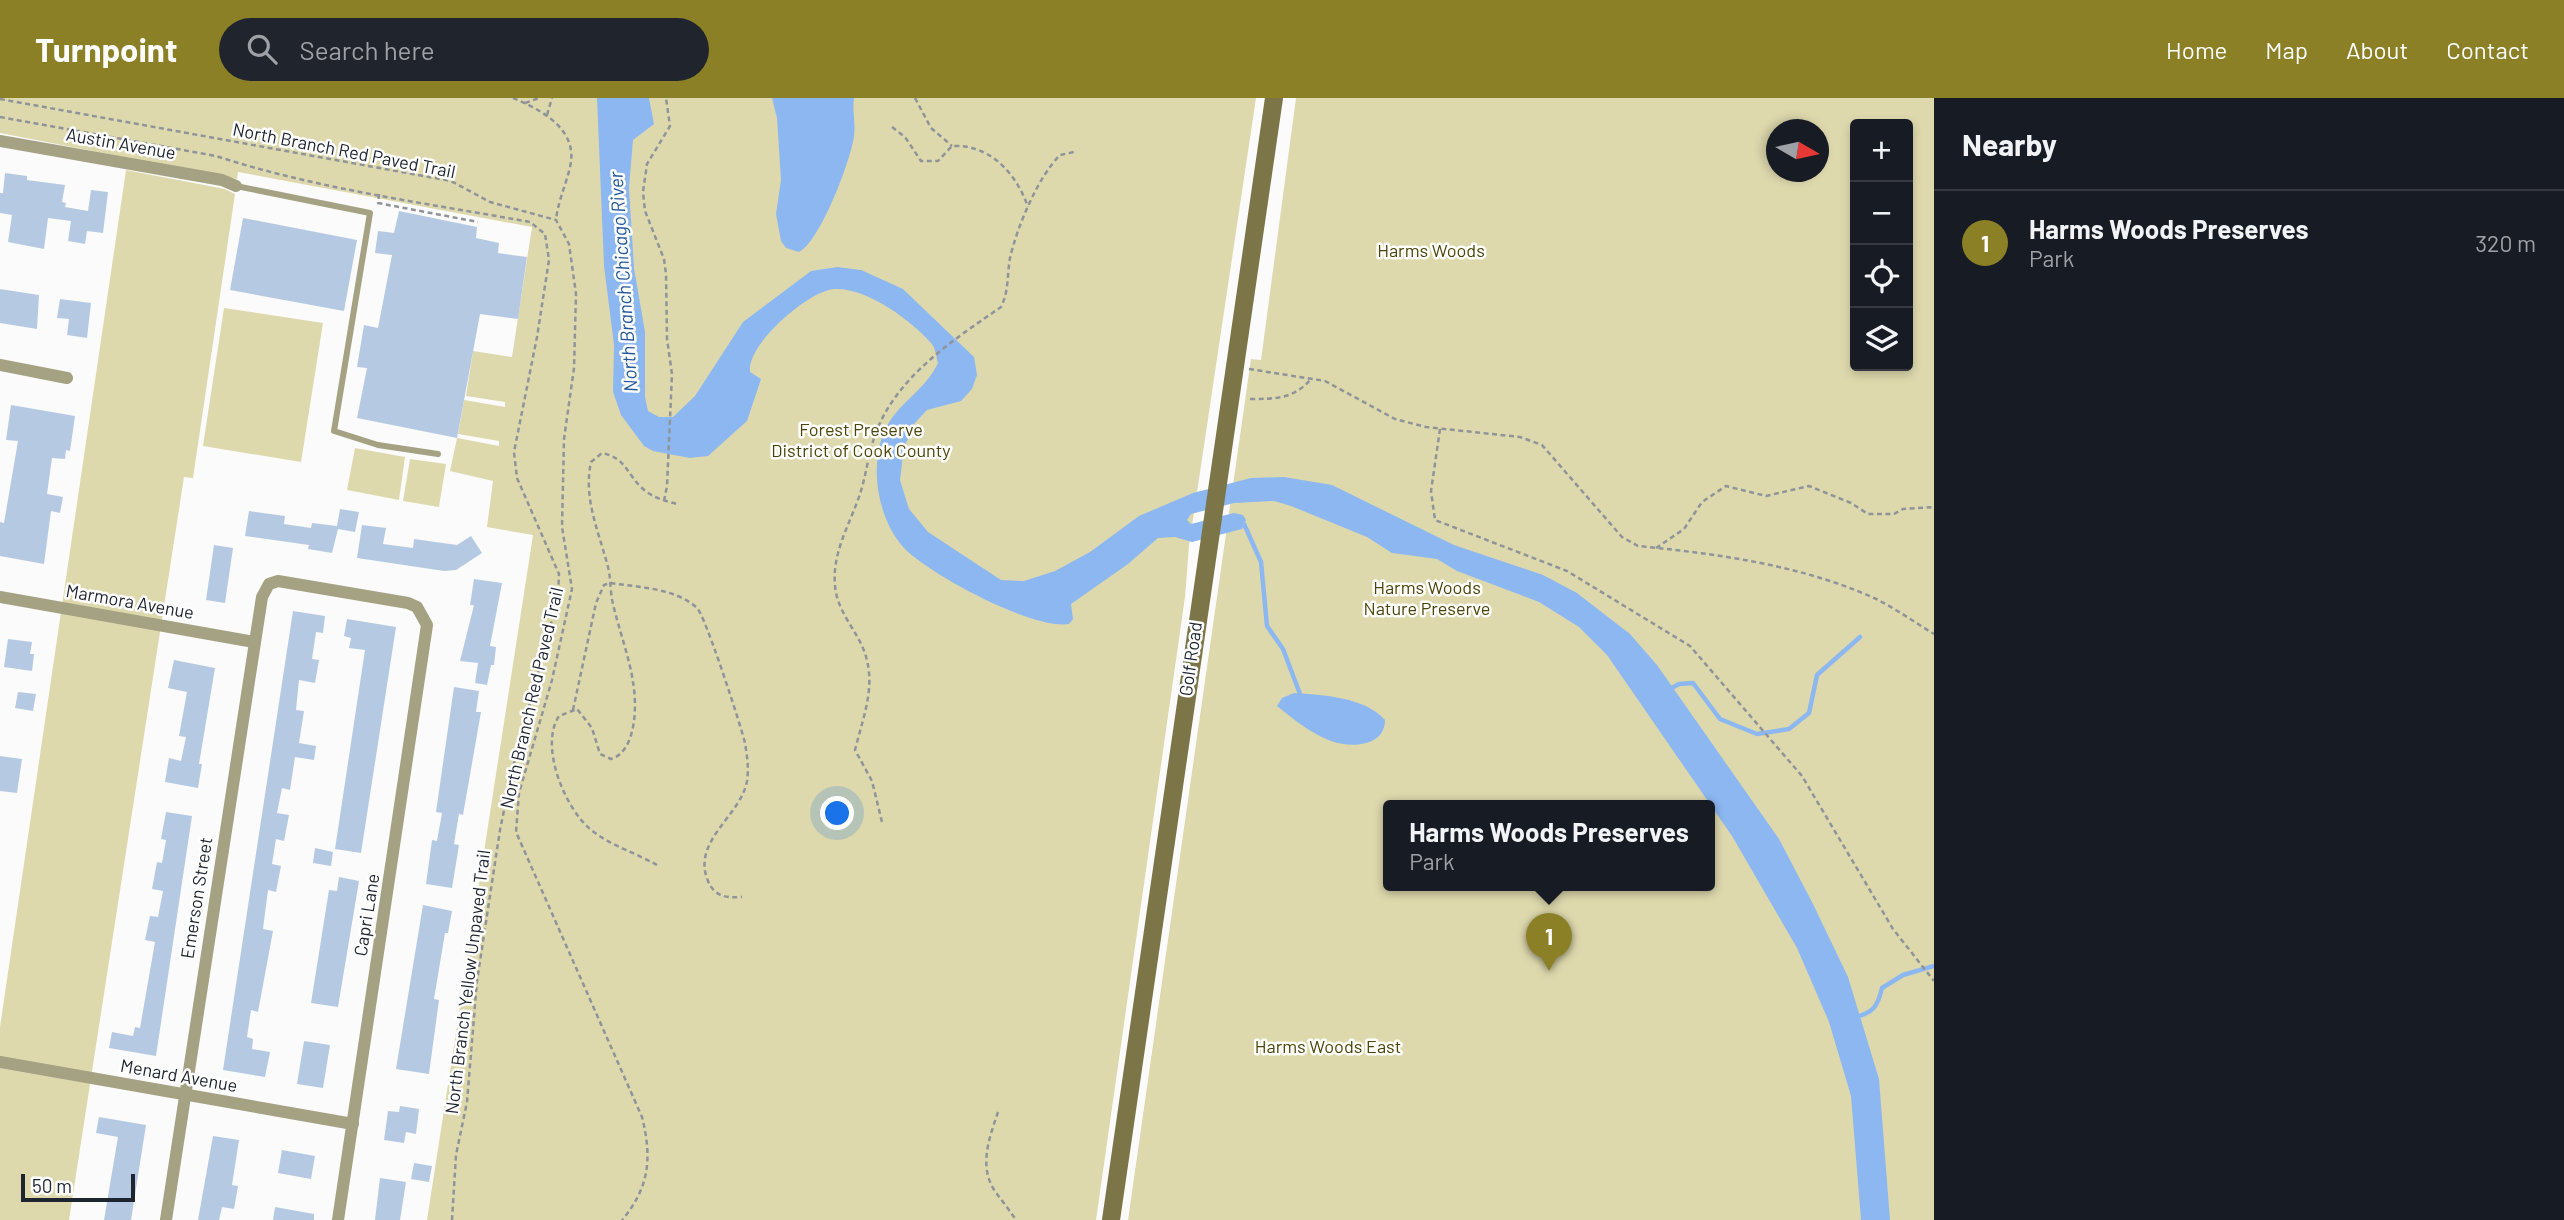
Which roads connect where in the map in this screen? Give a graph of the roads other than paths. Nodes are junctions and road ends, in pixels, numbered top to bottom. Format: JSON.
{"nodes":[{"id":1,"x":1274,"y":98,"type":"edge"},
{"id":2,"x":0,"y":141,"type":"edge"},
{"id":3,"x":236,"y":186,"type":"joint"},
{"id":4,"x":0,"y":365,"type":"edge"},
{"id":5,"x":67,"y":378,"type":"dead end"},
{"id":6,"x":439,"y":454,"type":"dead end"},
{"id":7,"x":269,"y":584,"type":"joint"},
{"id":8,"x":0,"y":597,"type":"edge"},
{"id":9,"x":254,"y":642,"type":"junction"},
{"id":10,"x":0,"y":1062,"type":"edge"},
{"id":11,"x":185,"y":1094,"type":"junction"},
{"id":12,"x":352,"y":1124,"type":"junction"},
{"id":13,"x":166,"y":1220,"type":"edge"},
{"id":14,"x":338,"y":1220,"type":"edge"},
{"id":15,"x":1111,"y":1220,"type":"edge"}],
"edges":[{"from":1,"to":15,"type":"main road","name":"Golf Road"},
{"from":2,"to":3,"type":"street","name":"Austin Avenue"},
{"from":3,"to":6,"type":"lane"},
{"from":4,"to":5,"type":"street"},
{"from":7,"to":9,"type":"street","name":"Emerson Street"},
{"from":7,"to":12,"type":"street","name":"Capri Lane"},
{"from":8,"to":9,"type":"street","name":"Marmora Avenue"},
{"from":9,"to":11,"type":"street","name":"Emerson Street"},
{"from":10,"to":11,"type":"street","name":"Menard Avenue"},
{"from":11,"to":12,"type":"street","name":"Menard Avenue"},
{"from":11,"to":13,"type":"street","name":"Emerson Street"},
{"from":12,"to":14,"type":"street","name":"Capri Lane"}]}
